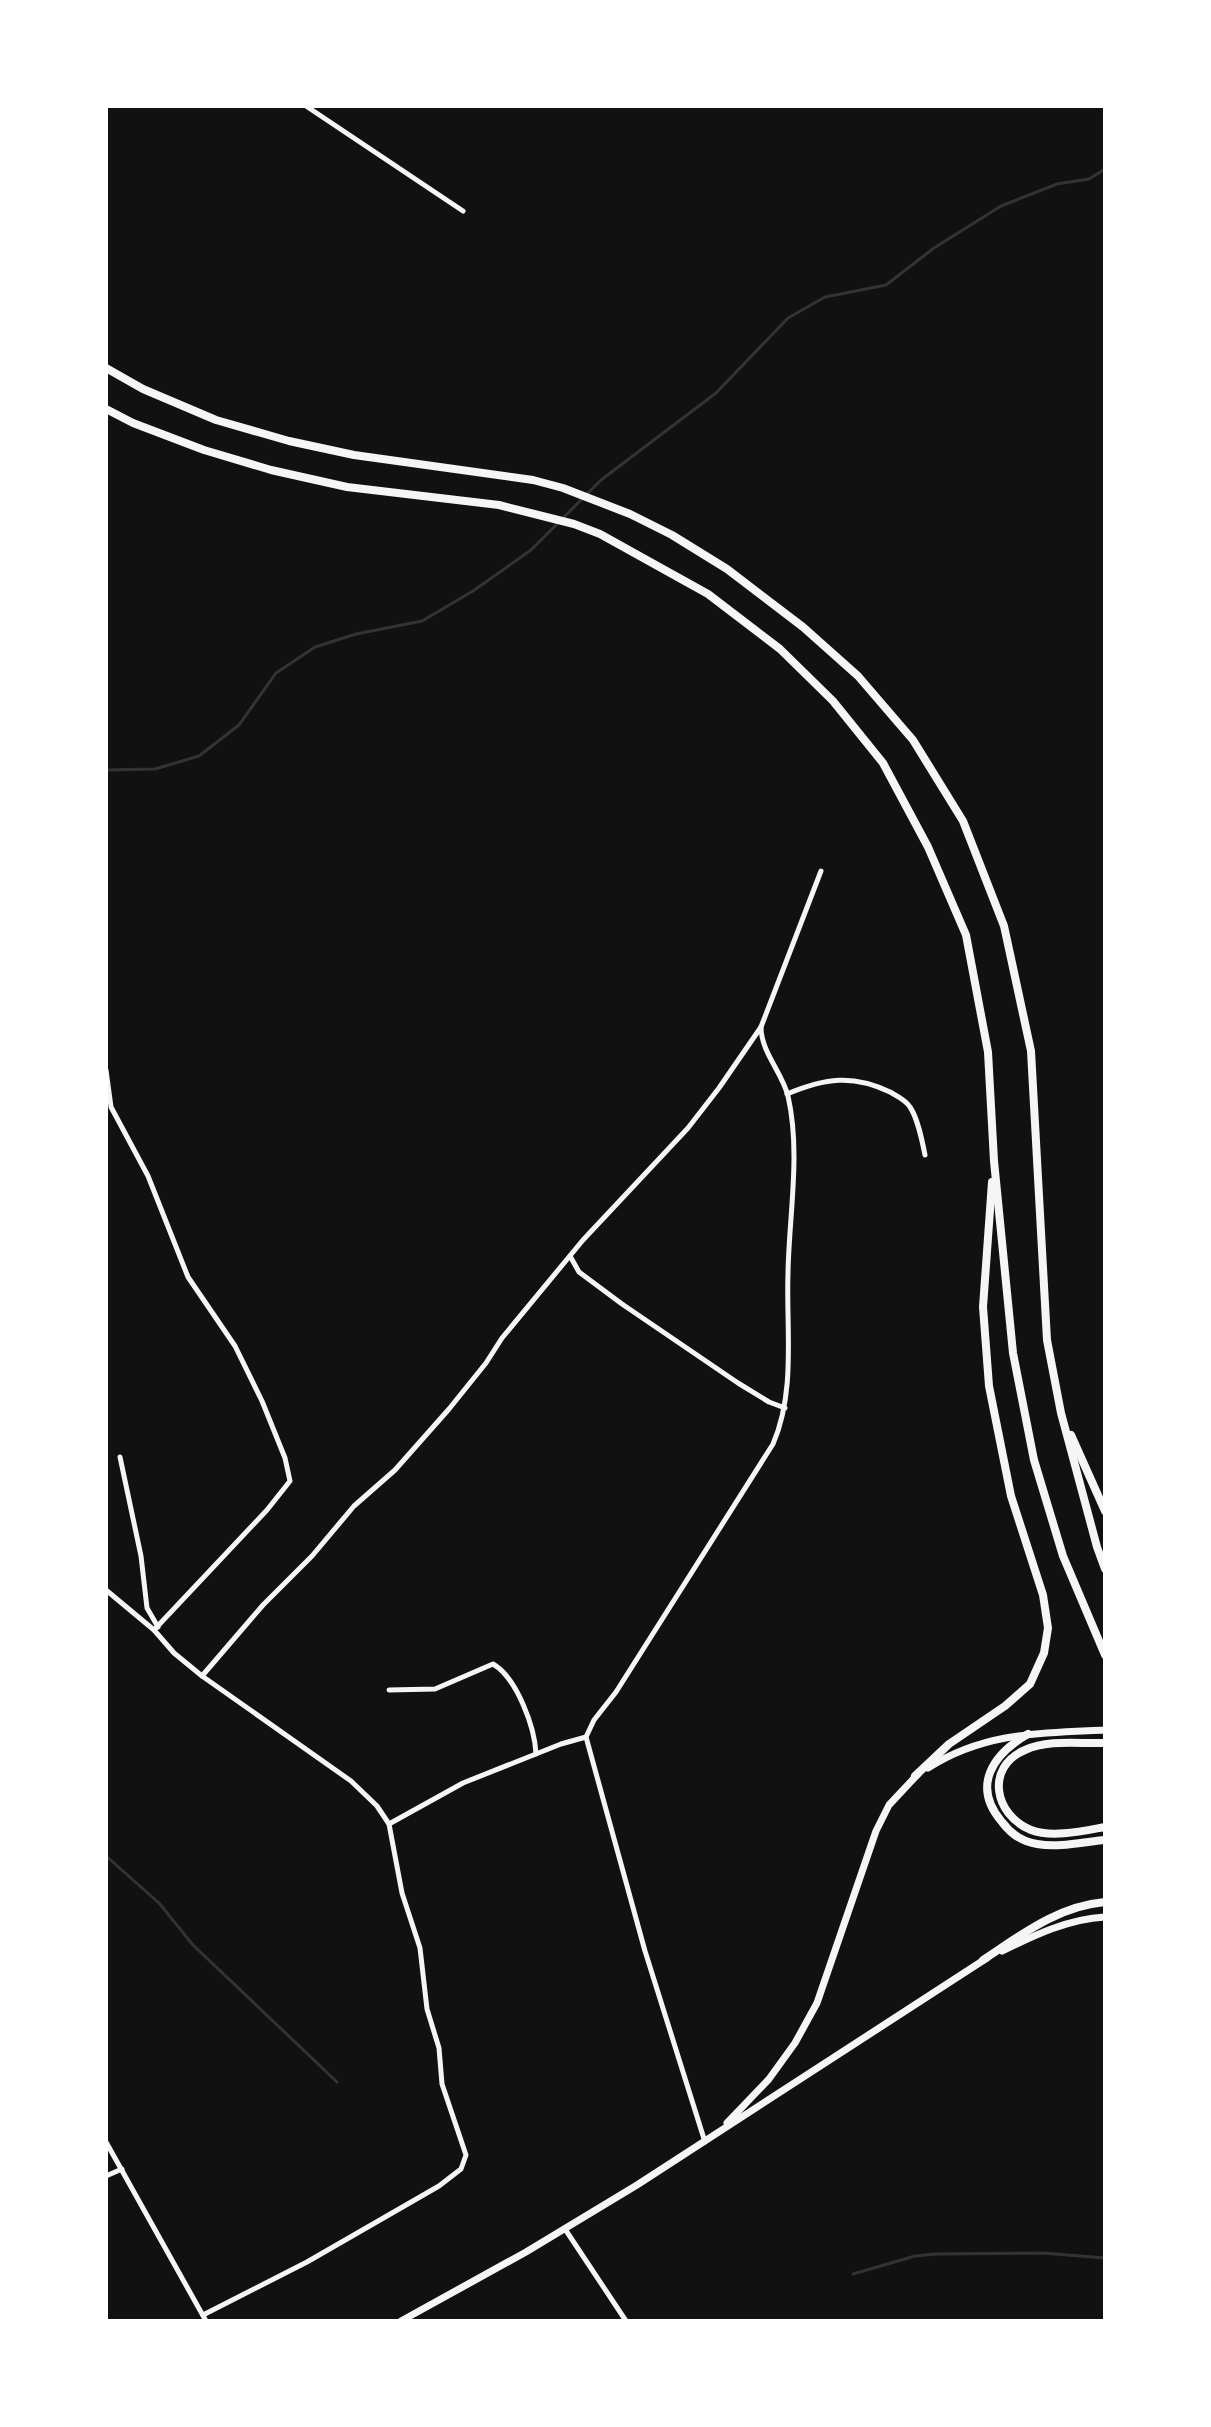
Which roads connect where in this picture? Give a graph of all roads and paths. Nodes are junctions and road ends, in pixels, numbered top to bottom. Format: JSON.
{"nodes":[{"id":1,"x":306,"y":106,"type":"edge"},
{"id":2,"x":463,"y":211,"type":"dead end"},
{"id":3,"x":106,"y":368,"type":"edge"},
{"id":4,"x":106,"y":409,"type":"edge"},
{"id":5,"x":821,"y":871,"type":"dead end"},
{"id":6,"x":761,"y":1027,"type":"junction"},
{"id":7,"x":106,"y":1070,"type":"edge"},
{"id":8,"x":787,"y":1094,"type":"junction"},
{"id":9,"x":925,"y":1155,"type":"dead end"},
{"id":10,"x":994,"y":1161,"type":"junction"},
{"id":11,"x":570,"y":1256,"type":"junction"},
{"id":12,"x":785,"y":1408,"type":"junction"},
{"id":13,"x":1061,"y":1413,"type":"junction"},
{"id":14,"x":120,"y":1457,"type":"dead end"},
{"id":15,"x":1105,"y":1511,"type":"edge"},
{"id":16,"x":1105,"y":1569,"type":"edge"},
{"id":17,"x":106,"y":1590,"type":"edge"},
{"id":18,"x":156,"y":1628,"type":"junction"},
{"id":19,"x":1105,"y":1655,"type":"edge"},
{"id":20,"x":202,"y":1676,"type":"junction"},
{"id":21,"x":389,"y":1690,"type":"dead end"},
{"id":22,"x":1105,"y":1730,"type":"edge"},
{"id":23,"x":1028,"y":1734,"type":"junction"},
{"id":24,"x":586,"y":1737,"type":"junction"},
{"id":25,"x":1105,"y":1743,"type":"edge"},
{"id":26,"x":536,"y":1754,"type":"junction"},
{"id":27,"x":915,"y":1776,"type":"junction"},
{"id":28,"x":389,"y":1824,"type":"junction"},
{"id":29,"x":1105,"y":1827,"type":"edge"},
{"id":30,"x":1105,"y":1840,"type":"edge"},
{"id":31,"x":1105,"y":1902,"type":"edge"},
{"id":32,"x":1105,"y":1917,"type":"edge"},
{"id":33,"x":983,"y":1960,"type":"junction"},
{"id":34,"x":106,"y":2142,"type":"edge"},
{"id":35,"x":705,"y":2143,"type":"junction"},
{"id":36,"x":122,"y":2169,"type":"junction"},
{"id":37,"x":106,"y":2176,"type":"edge"},
{"id":38,"x":564,"y":2228,"type":"junction"},
{"id":39,"x":204,"y":2318,"type":"edge"},
{"id":40,"x":401,"y":2321,"type":"edge"},
{"id":41,"x":626,"y":2321,"type":"edge"}],
"edges":[{"from":1,"to":2,"type":"street"},
{"from":3,"to":13,"type":"highway"},
{"from":4,"to":10,"type":"highway"},
{"from":5,"to":6,"type":"street"},
{"from":6,"to":8,"type":"street"},
{"from":6,"to":11,"type":"street"},
{"from":7,"to":18,"type":"street"},
{"from":8,"to":9,"type":"street"},
{"from":8,"to":12,"type":"street"},
{"from":10,"to":19,"type":"highway"},
{"from":10,"to":27,"type":"highway"},
{"from":11,"to":12,"type":"street"},
{"from":11,"to":20,"type":"street"},
{"from":12,"to":24,"type":"street"},
{"from":13,"to":15,"type":"highway"},
{"from":13,"to":16,"type":"highway"},
{"from":14,"to":18,"type":"street"},
{"from":17,"to":18,"type":"street"},
{"from":18,"to":20,"type":"street"},
{"from":20,"to":28,"type":"street"},
{"from":21,"to":26,"type":"street"},
{"from":22,"to":23,"type":"main road"},
{"from":23,"to":27,"type":"main road"},
{"from":23,"to":30,"type":"highway"},
{"from":24,"to":26,"type":"street"},
{"from":24,"to":35,"type":"street"},
{"from":25,"to":29,"type":"highway"},
{"from":26,"to":28,"type":"street"},
{"from":27,"to":35,"type":"main road"},
{"from":28,"to":39,"type":"street"},
{"from":31,"to":33,"type":"highway"},
{"from":32,"to":33,"type":"main road"},
{"from":33,"to":35,"type":"main road"},
{"from":34,"to":36,"type":"street"},
{"from":35,"to":38,"type":"main road"},
{"from":36,"to":37,"type":"street"},
{"from":36,"to":39,"type":"street"},
{"from":38,"to":40,"type":"main road"},
{"from":38,"to":41,"type":"street"}]}
